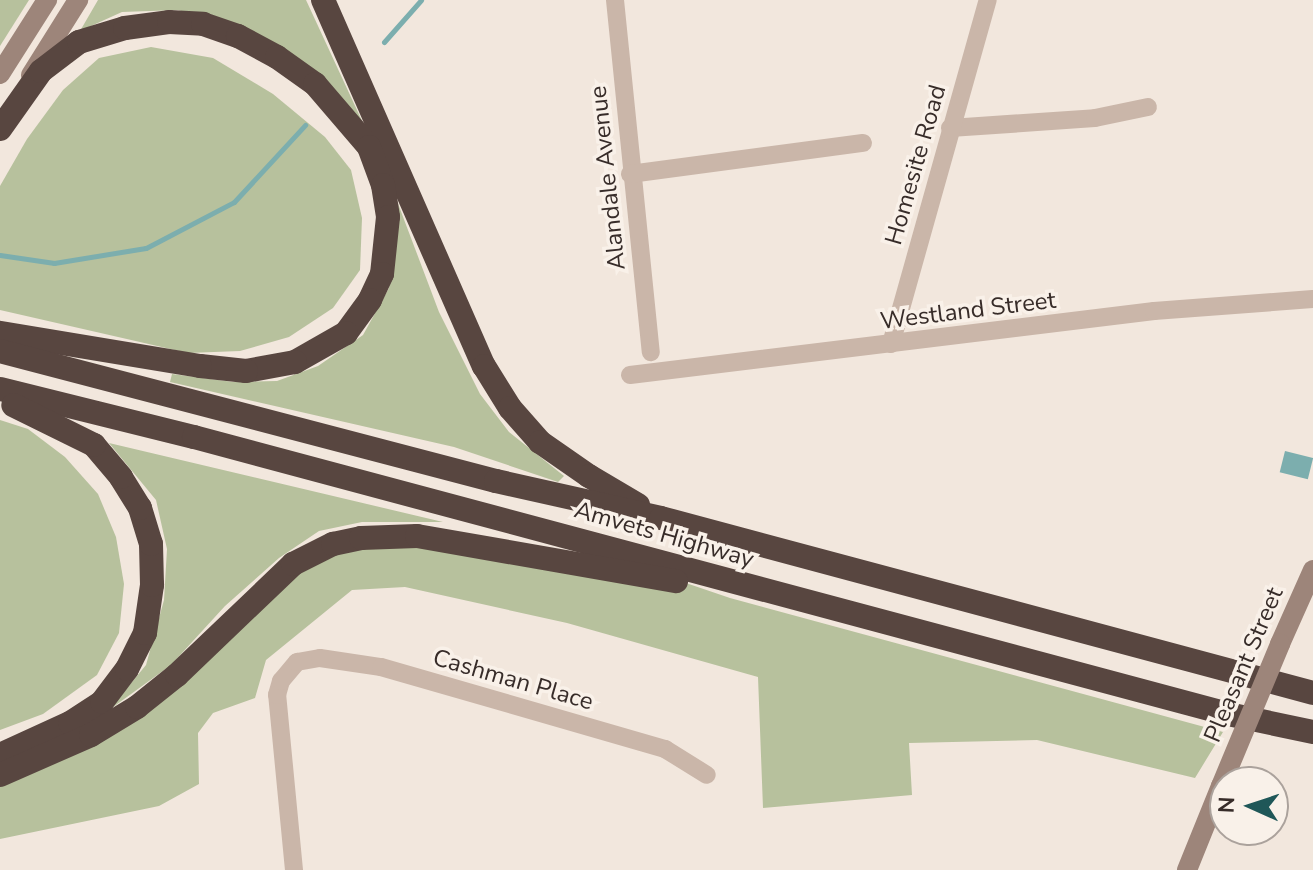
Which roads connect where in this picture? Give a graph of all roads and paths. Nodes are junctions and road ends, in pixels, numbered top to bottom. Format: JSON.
{"nodes":[{"id":1,"x":47,"y":0,"type":"edge"},
{"id":2,"x":78,"y":0,"type":"edge"},
{"id":3,"x":323,"y":0,"type":"edge"},
{"id":4,"x":615,"y":0,"type":"edge"},
{"id":5,"x":988,"y":0,"type":"edge"},
{"id":6,"x":0,"y":74,"type":"edge"},
{"id":7,"x":1148,"y":107,"type":"dead end"},
{"id":8,"x":0,"y":128,"type":"edge"},
{"id":9,"x":950,"y":128,"type":"junction"},
{"id":10,"x":863,"y":143,"type":"dead end"},
{"id":11,"x":630,"y":174,"type":"junction"},
{"id":12,"x":1313,"y":299,"type":"edge"},
{"id":13,"x":0,"y":333,"type":"edge"},
{"id":14,"x":891,"y":344,"type":"junction"},
{"id":15,"x":0,"y":351,"type":"edge"},
{"id":16,"x":651,"y":352,"type":"dead end"},
{"id":17,"x":630,"y":375,"type":"dead end"},
{"id":18,"x":0,"y":389,"type":"edge"},
{"id":19,"x":0,"y":400,"type":"edge"},
{"id":20,"x":661,"y":518,"type":"junction"},
{"id":21,"x":1313,"y":570,"type":"edge"},
{"id":22,"x":735,"y":584,"type":"junction"},
{"id":23,"x":1313,"y":693,"type":"edge"},
{"id":24,"x":1313,"y":732,"type":"edge"},
{"id":25,"x":0,"y":755,"type":"edge"},
{"id":26,"x":0,"y":775,"type":"edge"},
{"id":27,"x":707,"y":775,"type":"dead end"},
{"id":28,"x":294,"y":870,"type":"edge"},
{"id":29,"x":1187,"y":870,"type":"edge"}],
"edges":[{"from":1,"to":6,"type":"main road"},
{"from":2,"to":8,"type":"main road"},
{"from":3,"to":20,"type":"highway"},
{"from":4,"to":11,"type":"street","name":"Alandale Avenue"},
{"from":5,"to":9,"type":"street","name":"Homesite Road"},
{"from":7,"to":9,"type":"street"},
{"from":8,"to":13,"type":"highway"},
{"from":9,"to":14,"type":"street","name":"Homesite Road"},
{"from":10,"to":11,"type":"street"},
{"from":11,"to":16,"type":"street","name":"Alandale Avenue"},
{"from":12,"to":14,"type":"street","name":"Westland Street"},
{"from":14,"to":17,"type":"street","name":"Westland Street"},
{"from":15,"to":20,"type":"highway","name":"Amvets Highway"},
{"from":18,"to":22,"type":"highway","name":"Amvets Highway"},
{"from":19,"to":25,"type":"highway"},
{"from":20,"to":23,"type":"highway","name":"Amvets Highway"},
{"from":21,"to":29,"type":"main road","name":"Pleasant Street","bridge":true},
{"from":22,"to":24,"type":"highway","name":"Amvets Highway"},
{"from":22,"to":26,"type":"highway"},
{"from":27,"to":28,"type":"street","name":"Cashman Place"}]}
